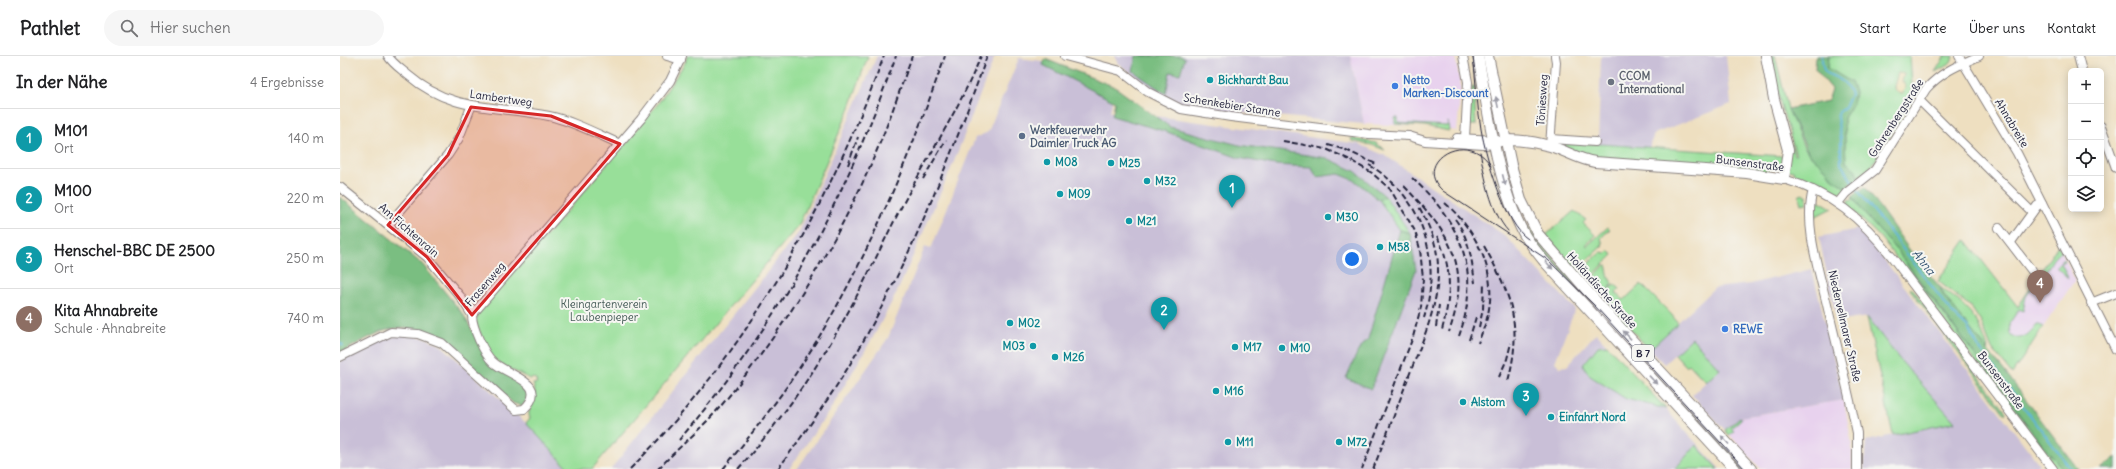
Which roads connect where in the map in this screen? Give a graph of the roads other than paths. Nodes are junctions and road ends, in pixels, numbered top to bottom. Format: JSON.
{"nodes":[{"id":1,"x":388,"y":56,"type":"edge"},
{"id":2,"x":667,"y":56,"type":"edge"},
{"id":3,"x":1065,"y":56,"type":"edge"},
{"id":4,"x":1463,"y":56,"type":"edge"},
{"id":5,"x":1478,"y":56,"type":"edge"},
{"id":6,"x":1488,"y":56,"type":"edge"},
{"id":7,"x":1555,"y":56,"type":"edge"},
{"id":8,"x":1766,"y":56,"type":"edge"},
{"id":9,"x":1979,"y":56,"type":"edge"},
{"id":10,"x":2078,"y":56,"type":"edge"},
{"id":11,"x":681,"y":58,"type":"edge"},
{"id":12,"x":1961,"y":59,"type":"edge"},
{"id":13,"x":2081,"y":68,"type":"edge"},
{"id":14,"x":1919,"y":100,"type":"junction"},
{"id":15,"x":471,"y":107,"type":"junction"},
{"id":16,"x":2104,"y":134,"type":"edge"},
{"id":17,"x":1409,"y":136,"type":"junction"},
{"id":18,"x":1465,"y":138,"type":"junction"},
{"id":19,"x":1506,"y":140,"type":"junction"},
{"id":20,"x":1495,"y":142,"type":"junction"},
{"id":21,"x":1550,"y":142,"type":"junction"},
{"id":22,"x":1595,"y":142,"type":"dead end"},
{"id":23,"x":620,"y":144,"type":"junction"},
{"id":24,"x":2116,"y":168,"type":"edge"},
{"id":25,"x":1784,"y":179,"type":"junction"},
{"id":26,"x":340,"y":186,"type":"edge"},
{"id":27,"x":1813,"y":190,"type":"junction"},
{"id":28,"x":1838,"y":203,"type":"junction"},
{"id":29,"x":2042,"y":203,"type":"junction"},
{"id":30,"x":2032,"y":212,"type":"junction"},
{"id":31,"x":388,"y":225,"type":"junction"},
{"id":32,"x":1999,"y":228,"type":"dead end"},
{"id":33,"x":2011,"y":242,"type":"junction"},
{"id":34,"x":2032,"y":271,"type":"dead end"},
{"id":35,"x":2116,"y":293,"type":"edge"},
{"id":36,"x":2091,"y":302,"type":"junction"},
{"id":37,"x":472,"y":315,"type":"junction"},
{"id":38,"x":2116,"y":350,"type":"edge"},
{"id":39,"x":340,"y":357,"type":"edge"},
{"id":40,"x":1735,"y":469,"type":"edge"},
{"id":41,"x":1751,"y":469,"type":"edge"},
{"id":42,"x":1857,"y":469,"type":"edge"},
{"id":43,"x":2053,"y":469,"type":"edge"}],
"edges":[{"from":1,"to":15,"type":"street","name":"Lambertweg"},
{"from":2,"to":11,"type":"street"},
{"from":3,"to":17,"type":"street","name":"Schenkebier Stanne"},
{"from":4,"to":18,"type":"street"},
{"from":5,"to":20,"type":"main road","name":"Holländische Straße","number":"B 7"},
{"from":19,"to":6,"type":"main road","name":"Holländische Straße","number":"B 7","one_way":true},
{"from":7,"to":21,"type":"street","name":"Töniesweg"},
{"from":8,"to":25,"type":"main road"},
{"from":9,"to":12,"type":"street","name":"Gahrenbergstraße"},
{"from":10,"to":13,"type":"street"},
{"from":11,"to":23,"type":"street","name":"Frasenweg"},
{"from":12,"to":14,"type":"street","name":"Gahrenbergstraße"},
{"from":12,"to":29,"type":"street","name":"Ahnabreite"},
{"from":14,"to":28,"type":"street","name":"Gahrenbergstraße"},
{"from":14,"to":30,"type":"street"},
{"from":15,"to":23,"type":"street","name":"Lambertweg"},
{"from":15,"to":31,"type":"street"},
{"from":16,"to":24,"type":"street"},
{"from":17,"to":18,"type":"street","name":"Schenkebier Stanne"},
{"from":17,"to":20,"type":"street","name":"Schenkebier Stanne"},
{"from":18,"to":20,"type":"street","name":"Schenkebier Stanne"},
{"from":19,"to":20,"type":"street"},
{"from":19,"to":21,"type":"main road","name":"Bunsenstraße"},
{"from":41,"to":19,"type":"main road","name":"Holländische Straße","number":"B 7","one_way":true},
{"from":20,"to":40,"type":"main road","name":"Holländische Straße","number":"B 7","one_way":true},
{"from":21,"to":22,"type":"street","name":"Bunsenstraße"},
{"from":21,"to":25,"type":"main road","name":"Bunsenstraße"},
{"from":23,"to":37,"type":"street","name":"Frasenweg"},
{"from":25,"to":27,"type":"street","name":"Bunsenstraße"},
{"from":26,"to":31,"type":"street","name":"Am Fichtenrain"},
{"from":27,"to":28,"type":"street","name":"Bunsenstraße"},
{"from":27,"to":42,"type":"street","name":"Niedervellmarer Straße"},
{"from":28,"to":43,"type":"street","name":"Bunsenstraße"},
{"from":29,"to":30,"type":"street"},
{"from":29,"to":36,"type":"street","name":"Ahnabreite"},
{"from":30,"to":33,"type":"street"},
{"from":31,"to":37,"type":"street","name":"Am Fichtenrain"},
{"from":32,"to":33,"type":"street"},
{"from":33,"to":34,"type":"street"},
{"from":35,"to":36,"type":"street"},
{"from":36,"to":38,"type":"street","name":"Ahnabreite"},
{"from":37,"to":39,"type":"street","name":"Frasenweg"}]}
